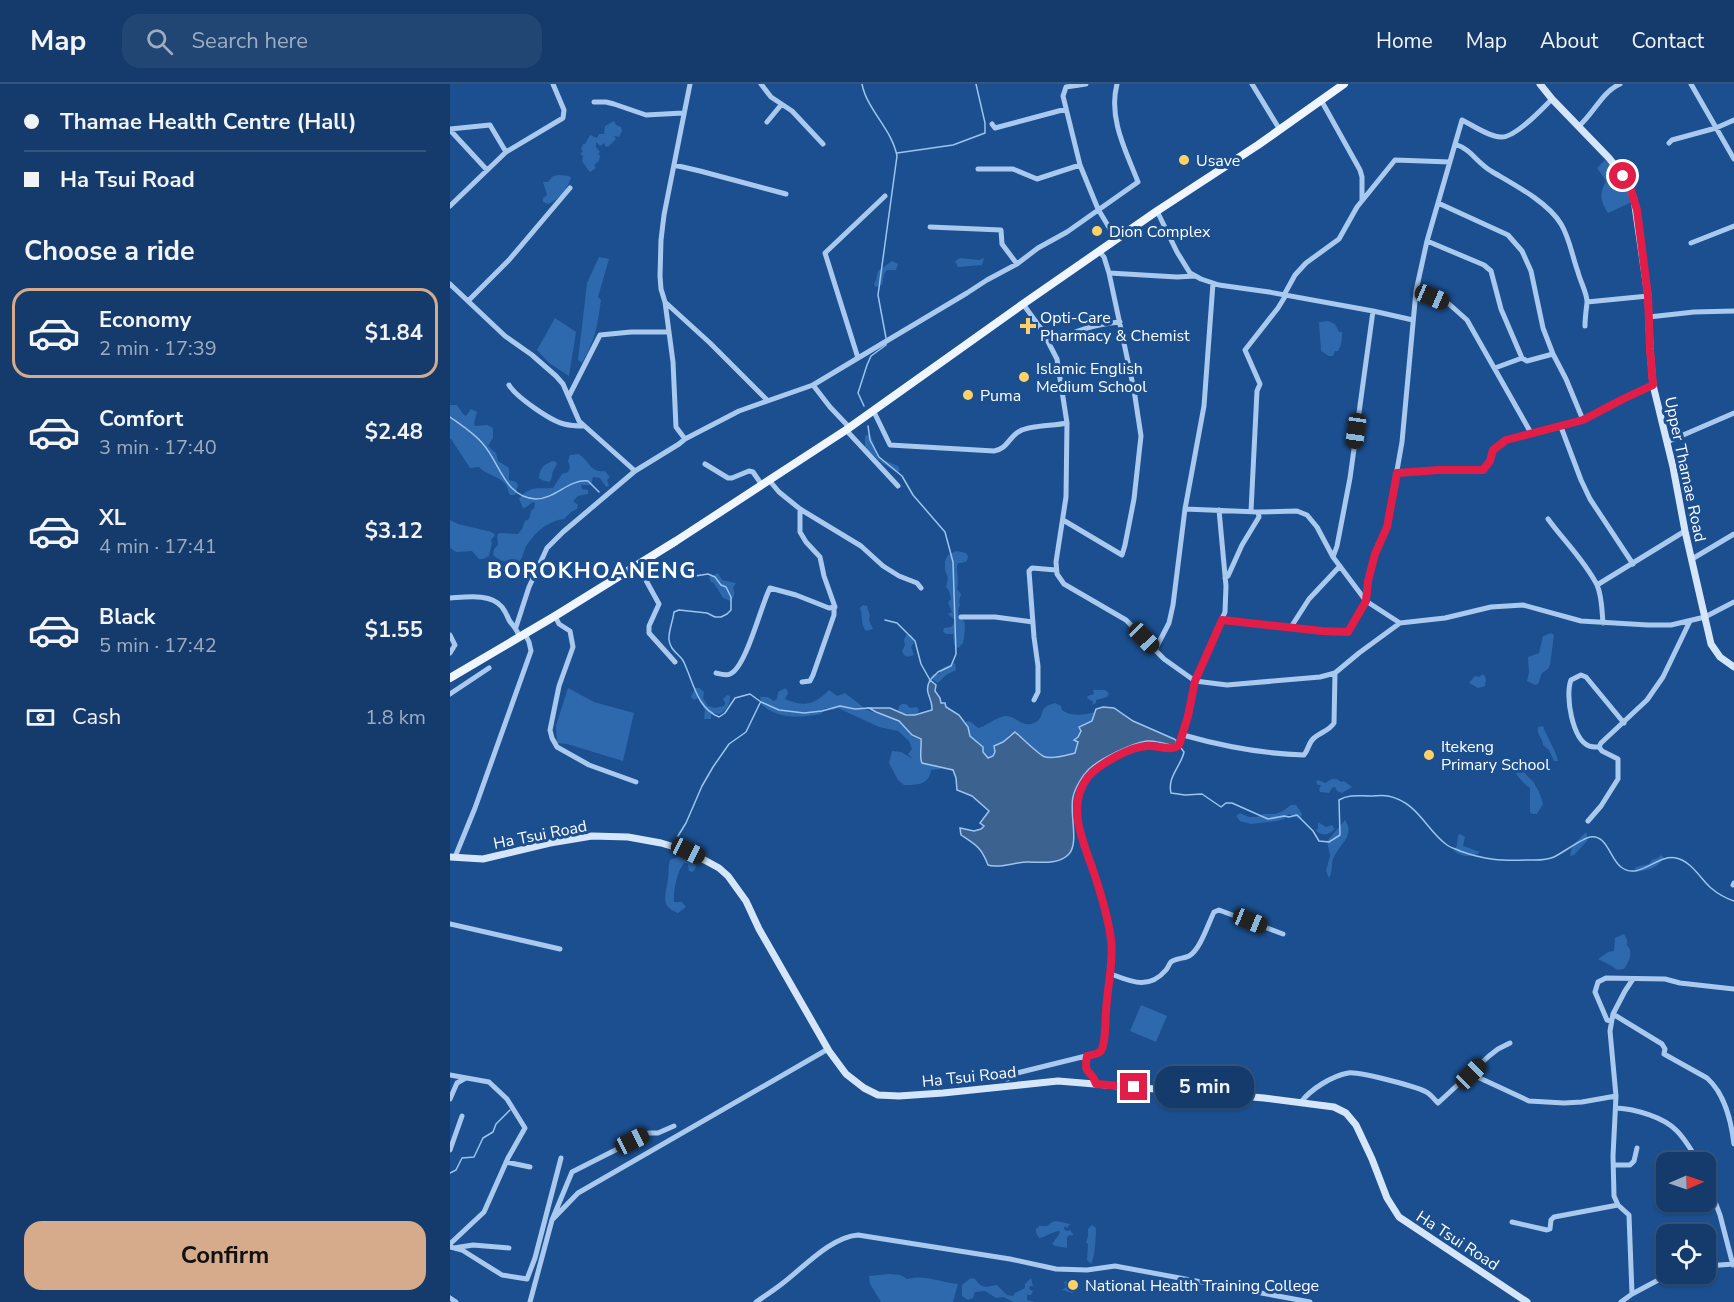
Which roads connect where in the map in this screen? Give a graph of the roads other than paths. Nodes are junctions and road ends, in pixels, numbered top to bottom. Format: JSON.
{"nodes":[{"id":1,"x":553,"y":84,"type":"edge"},
{"id":2,"x":690,"y":84,"type":"edge"},
{"id":3,"x":761,"y":84,"type":"edge"},
{"id":4,"x":1086,"y":84,"type":"edge"},
{"id":5,"x":1117,"y":84,"type":"edge"},
{"id":6,"x":1252,"y":84,"type":"edge"},
{"id":7,"x":1344,"y":84,"type":"edge"},
{"id":8,"x":1540,"y":84,"type":"edge"},
{"id":9,"x":1620,"y":84,"type":"edge"},
{"id":10,"x":1691,"y":84,"type":"edge"},
{"id":11,"x":1552,"y":99,"type":"junction"},
{"id":12,"x":1321,"y":100,"type":"junction"},
{"id":13,"x":594,"y":102,"type":"dead end"},
{"id":14,"x":781,"y":105,"type":"junction"},
{"id":15,"x":1065,"y":109,"type":"junction"},
{"id":16,"x":683,"y":113,"type":"junction"},
{"id":17,"x":1734,"y":120,"type":"edge"},
{"id":18,"x":767,"y":122,"type":"dead end"},
{"id":19,"x":992,"y":124,"type":"dead end"},
{"id":20,"x":1579,"y":126,"type":"junction"},
{"id":21,"x":1716,"y":128,"type":"junction"},
{"id":22,"x":1280,"y":129,"type":"junction"},
{"id":23,"x":450,"y":130,"type":"edge"},
{"id":24,"x":1669,"y":143,"type":"dead end"},
{"id":25,"x":823,"y":144,"type":"dead end"},
{"id":26,"x":1455,"y":144,"type":"junction"},
{"id":27,"x":506,"y":152,"type":"junction"},
{"id":28,"x":1734,"y":159,"type":"edge"},
{"id":29,"x":1450,"y":162,"type":"junction"},
{"id":30,"x":674,"y":165,"type":"junction"},
{"id":31,"x":1080,"y":165,"type":"junction"},
{"id":32,"x":978,"y":169,"type":"dead end"},
{"id":33,"x":487,"y":170,"type":"junction"},
{"id":34,"x":570,"y":188,"type":"dead end"},
{"id":35,"x":786,"y":194,"type":"dead end"},
{"id":36,"x":885,"y":196,"type":"dead end"},
{"id":37,"x":1362,"y":200,"type":"junction"},
{"id":38,"x":1438,"y":203,"type":"junction"},
{"id":39,"x":450,"y":206,"type":"edge"},
{"id":40,"x":1098,"y":209,"type":"junction"},
{"id":41,"x":1157,"y":211,"type":"junction"},
{"id":42,"x":1734,"y":226,"type":"edge"},
{"id":43,"x":930,"y":227,"type":"dead end"},
{"id":44,"x":1116,"y":239,"type":"junction"},
{"id":45,"x":1427,"y":241,"type":"junction"},
{"id":46,"x":1691,"y":243,"type":"dead end"},
{"id":47,"x":1099,"y":251,"type":"junction"},
{"id":48,"x":1017,"y":264,"type":"junction"},
{"id":49,"x":1109,"y":273,"type":"junction"},
{"id":50,"x":1194,"y":276,"type":"junction"},
{"id":51,"x":1214,"y":283,"type":"junction"},
{"id":52,"x":450,"y":284,"type":"edge"},
{"id":53,"x":1416,"y":291,"type":"junction"},
{"id":54,"x":1285,"y":295,"type":"junction"},
{"id":55,"x":1648,"y":296,"type":"junction"},
{"id":56,"x":468,"y":301,"type":"junction"},
{"id":57,"x":665,"y":302,"type":"junction"},
{"id":58,"x":1587,"y":302,"type":"junction"},
{"id":59,"x":1023,"y":304,"type":"junction"},
{"id":60,"x":1373,"y":311,"type":"junction"},
{"id":61,"x":1734,"y":311,"type":"edge"},
{"id":62,"x":1649,"y":317,"type":"junction"},
{"id":63,"x":1413,"y":320,"type":"junction"},
{"id":64,"x":1120,"y":322,"type":"junction"},
{"id":65,"x":1585,"y":326,"type":"dead end"},
{"id":66,"x":669,"y":332,"type":"junction"},
{"id":67,"x":1049,"y":343,"type":"junction"},
{"id":68,"x":1553,"y":354,"type":"junction"},
{"id":69,"x":858,"y":358,"type":"junction"},
{"id":70,"x":1522,"y":358,"type":"junction"},
{"id":71,"x":1495,"y":368,"type":"junction"},
{"id":72,"x":509,"y":385,"type":"dead end"},
{"id":73,"x":813,"y":385,"type":"junction"},
{"id":74,"x":1653,"y":385,"type":"junction"},
{"id":75,"x":569,"y":396,"type":"junction"},
{"id":76,"x":767,"y":400,"type":"junction"},
{"id":77,"x":873,"y":412,"type":"junction"},
{"id":78,"x":1734,"y":413,"type":"edge"},
{"id":79,"x":1583,"y":420,"type":"junction"},
{"id":80,"x":1067,"y":423,"type":"junction"},
{"id":81,"x":584,"y":426,"type":"junction"},
{"id":82,"x":1561,"y":427,"type":"junction"},
{"id":83,"x":848,"y":429,"type":"junction"},
{"id":84,"x":1531,"y":433,"type":"junction"},
{"id":85,"x":685,"y":439,"type":"junction"},
{"id":86,"x":1667,"y":442,"type":"junction"},
{"id":87,"x":705,"y":464,"type":"dead end"},
{"id":88,"x":635,"y":471,"type":"junction"},
{"id":89,"x":1397,"y":473,"type":"junction"},
{"id":90,"x":765,"y":483,"type":"junction"},
{"id":91,"x":898,"y":486,"type":"dead end"},
{"id":92,"x":800,"y":509,"type":"junction"},
{"id":93,"x":1185,"y":509,"type":"junction"},
{"id":94,"x":1219,"y":510,"type":"junction"},
{"id":95,"x":1251,"y":512,"type":"junction"},
{"id":96,"x":1258,"y":512,"type":"junction"},
{"id":97,"x":1548,"y":519,"type":"dead end"},
{"id":98,"x":1063,"y":520,"type":"junction"},
{"id":99,"x":1685,"y":531,"type":"junction"},
{"id":100,"x":1734,"y":534,"type":"edge"},
{"id":101,"x":1333,"y":557,"type":"junction"},
{"id":102,"x":1692,"y":559,"type":"junction"},
{"id":103,"x":637,"y":564,"type":"junction"},
{"id":104,"x":1633,"y":564,"type":"junction"},
{"id":105,"x":1340,"y":566,"type":"junction"},
{"id":106,"x":1056,"y":570,"type":"junction"},
{"id":107,"x":1225,"y":578,"type":"junction"},
{"id":108,"x":1597,"y":585,"type":"junction"},
{"id":109,"x":921,"y":588,"type":"dead end"},
{"id":110,"x":450,"y":598,"type":"edge"},
{"id":111,"x":1366,"y":601,"type":"junction"},
{"id":112,"x":1734,"y":602,"type":"edge"},
{"id":113,"x":834,"y":608,"type":"junction"},
{"id":114,"x":555,"y":616,"type":"junction"},
{"id":115,"x":961,"y":617,"type":"dead end"},
{"id":116,"x":1705,"y":617,"type":"junction"},
{"id":117,"x":1222,"y":620,"type":"junction"},
{"id":118,"x":1690,"y":621,"type":"junction"},
{"id":119,"x":1033,"y":622,"type":"junction"},
{"id":120,"x":1400,"y":623,"type":"junction"},
{"id":121,"x":1603,"y":623,"type":"junction"},
{"id":122,"x":516,"y":627,"type":"junction"},
{"id":123,"x":1291,"y":627,"type":"junction"},
{"id":124,"x":450,"y":635,"type":"edge"},
{"id":125,"x":522,"y":635,"type":"junction"},
{"id":126,"x":1155,"y":650,"type":"junction"},
{"id":127,"x":450,"y":652,"type":"edge"},
{"id":128,"x":675,"y":662,"type":"dead end"},
{"id":129,"x":1734,"y":667,"type":"edge"},
{"id":130,"x":489,"y":668,"type":"dead end"},
{"id":131,"x":460,"y":672,"type":"junction"},
{"id":132,"x":716,"y":673,"type":"dead end"},
{"id":133,"x":1335,"y":673,"type":"junction"},
{"id":134,"x":450,"y":678,"type":"edge"},
{"id":135,"x":1195,"y":681,"type":"junction"},
{"id":136,"x":802,"y":682,"type":"dead end"},
{"id":137,"x":466,"y":683,"type":"junction"},
{"id":138,"x":450,"y":694,"type":"edge"},
{"id":139,"x":1034,"y":700,"type":"dead end"},
{"id":140,"x":1624,"y":723,"type":"junction"},
{"id":141,"x":1183,"y":735,"type":"junction"},
{"id":142,"x":1599,"y":747,"type":"junction"},
{"id":143,"x":636,"y":782,"type":"dead end"},
{"id":144,"x":1588,"y":821,"type":"dead end"},
{"id":145,"x":452,"y":856,"type":"edge"},
{"id":146,"x":450,"y":924,"type":"edge"},
{"id":147,"x":1283,"y":934,"type":"dead end"},
{"id":148,"x":560,"y":948,"type":"dead end"},
{"id":149,"x":1111,"y":974,"type":"junction"},
{"id":150,"x":1633,"y":980,"type":"junction"},
{"id":151,"x":1734,"y":989,"type":"edge"},
{"id":152,"x":1613,"y":1014,"type":"junction"},
{"id":153,"x":1611,"y":1021,"type":"junction"},
{"id":154,"x":1510,"y":1043,"type":"dead end"},
{"id":155,"x":828,"y":1049,"type":"junction"},
{"id":156,"x":1087,"y":1056,"type":"junction"},
{"id":157,"x":1471,"y":1074,"type":"junction"},
{"id":158,"x":450,"y":1075,"type":"edge"},
{"id":159,"x":464,"y":1079,"type":"junction"},
{"id":160,"x":1007,"y":1079,"type":"dead end"},
{"id":161,"x":1096,"y":1084,"type":"junction"},
{"id":162,"x":1616,"y":1096,"type":"junction"},
{"id":163,"x":450,"y":1099,"type":"edge"},
{"id":164,"x":1301,"y":1102,"type":"junction"},
{"id":165,"x":1616,"y":1108,"type":"junction"},
{"id":166,"x":462,"y":1116,"type":"dead end"},
{"id":167,"x":674,"y":1126,"type":"dead end"},
{"id":168,"x":1734,"y":1144,"type":"edge"},
{"id":169,"x":1637,"y":1148,"type":"dead end"},
{"id":170,"x":450,"y":1150,"type":"edge"},
{"id":171,"x":1692,"y":1152,"type":"edge"},
{"id":172,"x":561,"y":1158,"type":"dead end"},
{"id":173,"x":506,"y":1162,"type":"junction"},
{"id":174,"x":1614,"y":1165,"type":"junction"},
{"id":175,"x":531,"y":1167,"type":"dead end"},
{"id":176,"x":1716,"y":1204,"type":"edge"},
{"id":177,"x":1618,"y":1205,"type":"junction"},
{"id":178,"x":552,"y":1220,"type":"junction"},
{"id":179,"x":1512,"y":1222,"type":"dead end"},
{"id":180,"x":451,"y":1246,"type":"edge"},
{"id":181,"x":509,"y":1248,"type":"dead end"},
{"id":182,"x":1733,"y":1264,"type":"edge"},
{"id":183,"x":1716,"y":1265,"type":"edge"},
{"id":184,"x":1656,"y":1282,"type":"edge"},
{"id":185,"x":1632,"y":1294,"type":"junction"},
{"id":186,"x":450,"y":1298,"type":"edge"},
{"id":187,"x":1276,"y":1299,"type":"edge"},
{"id":188,"x":1293,"y":1299,"type":"junction"},
{"id":189,"x":456,"y":1302,"type":"edge"},
{"id":190,"x":530,"y":1302,"type":"edge"},
{"id":191,"x":756,"y":1302,"type":"edge"},
{"id":192,"x":1286,"y":1302,"type":"edge"},
{"id":193,"x":1310,"y":1302,"type":"edge"},
{"id":194,"x":1527,"y":1302,"type":"edge"},
{"id":195,"x":1621,"y":1302,"type":"edge"}],
"edges":[{"from":1,"to":27,"type":"street"},
{"from":2,"to":16,"type":"street"},
{"from":3,"to":14,"type":"street"},
{"from":4,"to":15,"type":"street"},
{"from":5,"to":40,"type":"street"},
{"from":6,"to":22,"type":"street"},
{"from":7,"to":12,"type":"main road"},
{"from":8,"to":11,"type":"street","name":"Upper Thamae Road"},
{"from":9,"to":20,"type":"street"},
{"from":10,"to":21,"type":"street"},
{"from":11,"to":20,"type":"street","name":"Upper Thamae Road"},
{"from":11,"to":26,"type":"street"},
{"from":12,"to":22,"type":"main road"},
{"from":12,"to":37,"type":"street"},
{"from":13,"to":16,"type":"street"},
{"from":14,"to":18,"type":"street"},
{"from":14,"to":25,"type":"street"},
{"from":15,"to":19,"type":"street"},
{"from":15,"to":31,"type":"street"},
{"from":16,"to":30,"type":"street"},
{"from":17,"to":21,"type":"street"},
{"from":20,"to":55,"type":"street","name":"Upper Thamae Road"},
{"from":21,"to":24,"type":"street"},
{"from":21,"to":28,"type":"street"},
{"from":22,"to":41,"type":"main road"},
{"from":23,"to":27,"type":"street"},
{"from":23,"to":33,"type":"street"},
{"from":26,"to":29,"type":"street"},
{"from":26,"to":58,"type":"street"},
{"from":27,"to":33,"type":"street"},
{"from":29,"to":37,"type":"street"},
{"from":29,"to":38,"type":"street"},
{"from":30,"to":35,"type":"street"},
{"from":30,"to":57,"type":"street"},
{"from":31,"to":32,"type":"street"},
{"from":31,"to":40,"type":"street"},
{"from":33,"to":39,"type":"street"},
{"from":34,"to":56,"type":"street"},
{"from":36,"to":69,"type":"street"},
{"from":37,"to":54,"type":"street"},
{"from":38,"to":45,"type":"street"},
{"from":38,"to":68,"type":"street"},
{"from":40,"to":44,"type":"street"},
{"from":40,"to":48,"type":"street"},
{"from":41,"to":44,"type":"main road"},
{"from":41,"to":50,"type":"street"},
{"from":42,"to":46,"type":"street"},
{"from":43,"to":48,"type":"street"},
{"from":44,"to":47,"type":"main road"},
{"from":45,"to":53,"type":"street"},
{"from":45,"to":70,"type":"street"},
{"from":47,"to":49,"type":"street"},
{"from":47,"to":59,"type":"main road"},
{"from":48,"to":69,"type":"street"},
{"from":49,"to":50,"type":"street"},
{"from":49,"to":64,"type":"street"},
{"from":50,"to":51,"type":"street"},
{"from":51,"to":54,"type":"street"},
{"from":51,"to":93,"type":"street"},
{"from":52,"to":56,"type":"street"},
{"from":53,"to":63,"type":"street"},
{"from":53,"to":71,"type":"street"},
{"from":54,"to":60,"type":"street"},
{"from":54,"to":95,"type":"street"},
{"from":55,"to":58,"type":"street"},
{"from":55,"to":62,"type":"street","name":"Upper Thamae Road"},
{"from":56,"to":75,"type":"street"},
{"from":57,"to":66,"type":"street"},
{"from":57,"to":76,"type":"street"},
{"from":58,"to":65,"type":"street"},
{"from":59,"to":67,"type":"street"},
{"from":59,"to":77,"type":"main road"},
{"from":60,"to":63,"type":"street"},
{"from":60,"to":101,"type":"street"},
{"from":61,"to":62,"type":"street"},
{"from":62,"to":74,"type":"street","name":"Upper Thamae Road"},
{"from":63,"to":89,"type":"street"},
{"from":64,"to":67,"type":"street"},
{"from":64,"to":98,"type":"street"},
{"from":66,"to":75,"type":"street"},
{"from":66,"to":85,"type":"street"},
{"from":67,"to":80,"type":"street"},
{"from":68,"to":70,"type":"street"},
{"from":68,"to":79,"type":"street"},
{"from":69,"to":73,"type":"street"},
{"from":70,"to":71,"type":"street"},
{"from":71,"to":84,"type":"street"},
{"from":72,"to":81,"type":"street"},
{"from":73,"to":76,"type":"street"},
{"from":73,"to":83,"type":"street"},
{"from":74,"to":79,"type":"street"},
{"from":74,"to":86,"type":"street","name":"Upper Thamae Road"},
{"from":75,"to":81,"type":"street"},
{"from":76,"to":85,"type":"street"},
{"from":77,"to":80,"type":"street"},
{"from":77,"to":83,"type":"main road"},
{"from":78,"to":86,"type":"street"},
{"from":79,"to":82,"type":"street"},
{"from":80,"to":98,"type":"street"},
{"from":81,"to":88,"type":"street"},
{"from":82,"to":84,"type":"street"},
{"from":82,"to":104,"type":"street"},
{"from":83,"to":90,"type":"main road"},
{"from":83,"to":91,"type":"street"},
{"from":84,"to":89,"type":"street"},
{"from":85,"to":88,"type":"street"},
{"from":86,"to":99,"type":"street","name":"Upper Thamae Road"},
{"from":87,"to":90,"type":"street"},
{"from":88,"to":122,"type":"street"},
{"from":89,"to":111,"type":"street"},
{"from":90,"to":92,"type":"street"},
{"from":90,"to":103,"type":"main road"},
{"from":92,"to":109,"type":"street"},
{"from":92,"to":113,"type":"street"},
{"from":93,"to":94,"type":"street"},
{"from":93,"to":126,"type":"street"},
{"from":94,"to":95,"type":"street"},
{"from":94,"to":107,"type":"street"},
{"from":95,"to":96,"type":"street"},
{"from":96,"to":101,"type":"street"},
{"from":96,"to":107,"type":"street"},
{"from":97,"to":108,"type":"street"},
{"from":98,"to":106,"type":"street"},
{"from":99,"to":102,"type":"street","name":"Upper Thamae Road"},
{"from":99,"to":104,"type":"street"},
{"from":100,"to":102,"type":"street"},
{"from":101,"to":105,"type":"street"},
{"from":102,"to":116,"type":"street","name":"Upper Thamae Road"},
{"from":103,"to":114,"type":"main road"},
{"from":103,"to":128,"type":"street"},
{"from":104,"to":108,"type":"street"},
{"from":105,"to":111,"type":"street"},
{"from":105,"to":123,"type":"street"},
{"from":106,"to":119,"type":"street"},
{"from":106,"to":126,"type":"street"},
{"from":107,"to":117,"type":"street"},
{"from":108,"to":121,"type":"street"},
{"from":110,"to":122,"type":"street"},
{"from":111,"to":120,"type":"street"},
{"from":111,"to":123,"type":"street"},
{"from":112,"to":116,"type":"street"},
{"from":113,"to":132,"type":"street"},
{"from":113,"to":136,"type":"street"},
{"from":114,"to":125,"type":"main road"},
{"from":114,"to":143,"type":"street"},
{"from":115,"to":119,"type":"street"},
{"from":116,"to":118,"type":"street"},
{"from":116,"to":129,"type":"street","name":"Upper Thamae Road"},
{"from":117,"to":123,"type":"street"},
{"from":117,"to":135,"type":"street"},
{"from":118,"to":121,"type":"street"},
{"from":118,"to":140,"type":"street"},
{"from":119,"to":139,"type":"street"},
{"from":120,"to":121,"type":"street"},
{"from":120,"to":133,"type":"street"},
{"from":122,"to":125,"type":"street"},
{"from":124,"to":127,"type":"street"},
{"from":125,"to":131,"type":"main road"},
{"from":125,"to":145,"type":"street"},
{"from":126,"to":135,"type":"street"},
{"from":130,"to":137,"type":"street"},
{"from":131,"to":134,"type":"main road"},
{"from":131,"to":137,"type":"street"},
{"from":133,"to":135,"type":"street"},
{"from":133,"to":141,"type":"street"},
{"from":135,"to":141,"type":"street"},
{"from":137,"to":138,"type":"street"},
{"from":140,"to":142,"type":"street"},
{"from":140,"to":142,"type":"street"},
{"from":141,"to":149,"type":"street"},
{"from":142,"to":144,"type":"street"},
{"from":145,"to":155,"type":"street","name":"Ha Tsui Road"},
{"from":146,"to":148,"type":"street"},
{"from":147,"to":149,"type":"street"},
{"from":149,"to":156,"type":"street"},
{"from":150,"to":151,"type":"street"},
{"from":150,"to":152,"type":"street"},
{"from":150,"to":153,"type":"street"},
{"from":152,"to":153,"type":"street"},
{"from":152,"to":168,"type":"street"},
{"from":153,"to":162,"type":"street"},
{"from":154,"to":157,"type":"street"},
{"from":155,"to":161,"type":"street","name":"Ha Tsui Road"},
{"from":155,"to":178,"type":"street"},
{"from":156,"to":160,"type":"street"},
{"from":156,"to":161,"type":"street"},
{"from":157,"to":162,"type":"street"},
{"from":157,"to":164,"type":"street"},
{"from":158,"to":159,"type":"street"},
{"from":159,"to":163,"type":"street"},
{"from":159,"to":173,"type":"street"},
{"from":161,"to":164,"type":"street","name":"Ha Tsui Road"},
{"from":162,"to":165,"type":"street"},
{"from":164,"to":194,"type":"street","name":"Ha Tsui Road"},
{"from":165,"to":171,"type":"street"},
{"from":165,"to":174,"type":"street"},
{"from":166,"to":170,"type":"street"},
{"from":167,"to":178,"type":"street"},
{"from":169,"to":174,"type":"street"},
{"from":172,"to":180,"type":"street"},
{"from":173,"to":175,"type":"street"},
{"from":173,"to":180,"type":"street"},
{"from":174,"to":177,"type":"street"},
{"from":176,"to":182,"type":"street"},
{"from":177,"to":179,"type":"street"},
{"from":177,"to":185,"type":"street"},
{"from":178,"to":190,"type":"street"},
{"from":180,"to":181,"type":"street"},
{"from":182,"to":183,"type":"street"},
{"from":184,"to":185,"type":"street"},
{"from":185,"to":195,"type":"street"},
{"from":186,"to":189,"type":"street"},
{"from":187,"to":188,"type":"street"},
{"from":187,"to":191,"type":"street"},
{"from":188,"to":192,"type":"street"},
{"from":188,"to":193,"type":"street"}]}
